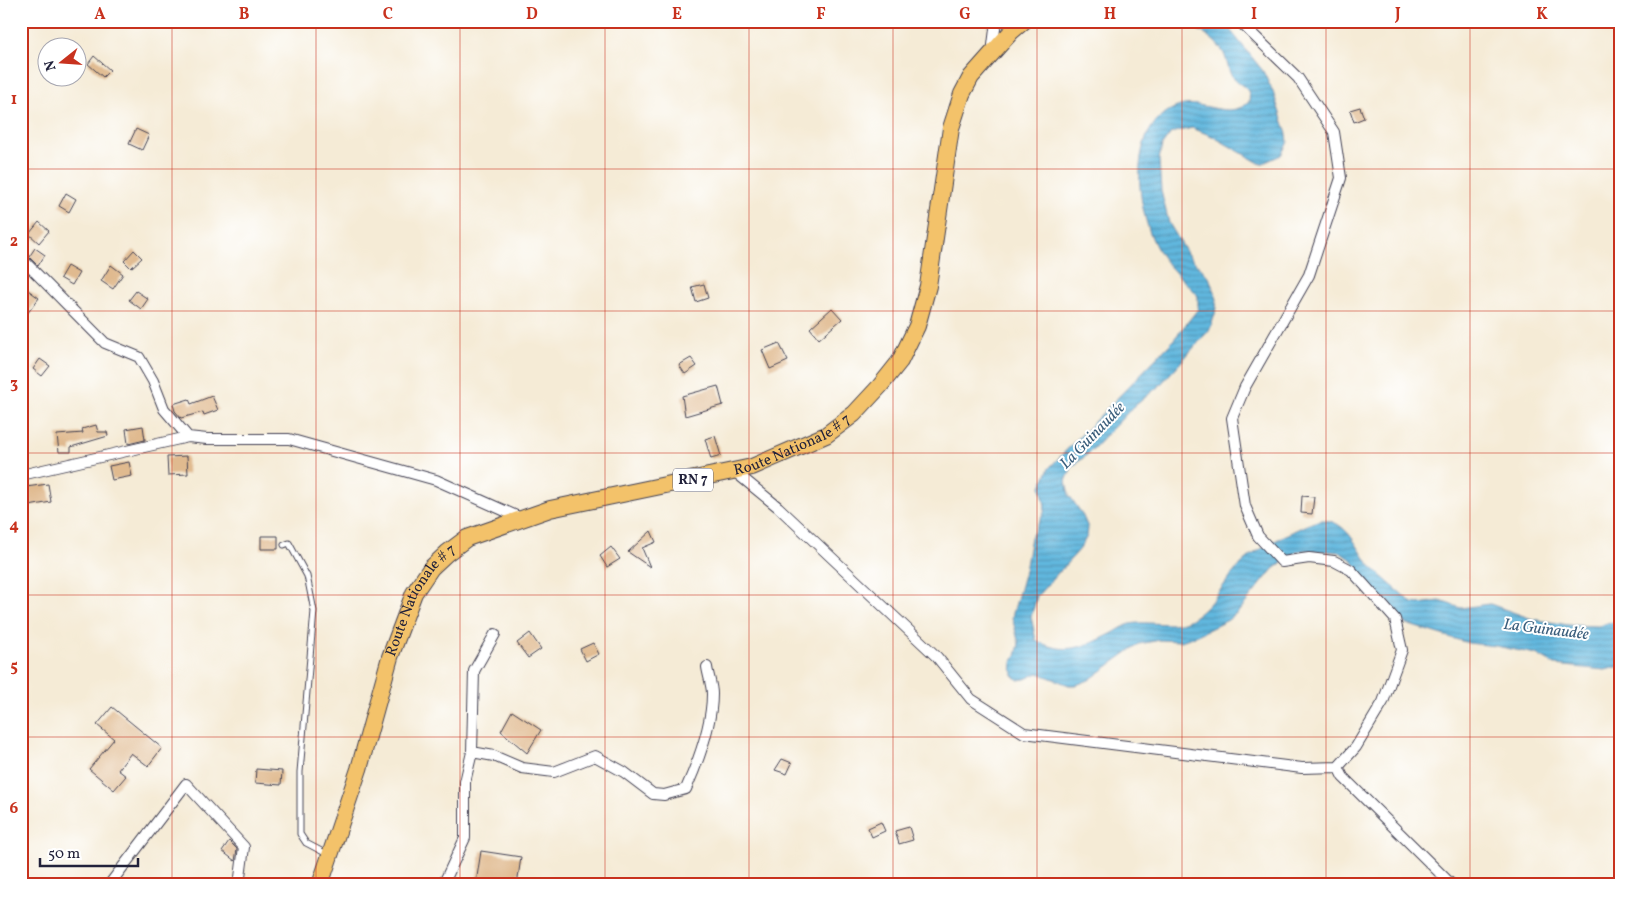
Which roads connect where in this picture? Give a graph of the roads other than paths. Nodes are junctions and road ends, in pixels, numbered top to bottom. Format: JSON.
{"nodes":[{"id":1,"x":996,"y":21,"type":"edge"},
{"id":2,"x":1024,"y":21,"type":"edge"},
{"id":3,"x":1239,"y":21,"type":"edge"},
{"id":4,"x":992,"y":54,"type":"junction"},
{"id":5,"x":21,"y":258,"type":"edge"},
{"id":6,"x":188,"y":437,"type":"junction"},
{"id":7,"x":734,"y":471,"type":"junction"},
{"id":8,"x":21,"y":475,"type":"edge"},
{"id":9,"x":523,"y":519,"type":"junction"},
{"id":10,"x":284,"y":545,"type":"dead end"},
{"id":11,"x":495,"y":634,"type":"dead end"},
{"id":12,"x":707,"y":667,"type":"dead end"},
{"id":13,"x":472,"y":752,"type":"junction"},
{"id":14,"x":1338,"y":767,"type":"junction"},
{"id":15,"x":329,"y":855,"type":"junction"},
{"id":16,"x":109,"y":885,"type":"edge"},
{"id":17,"x":239,"y":885,"type":"edge"},
{"id":18,"x":320,"y":885,"type":"edge"},
{"id":19,"x":443,"y":885,"type":"edge"},
{"id":20,"x":1452,"y":885,"type":"edge"}],
"edges":[{"from":1,"to":4,"type":"street"},
{"from":2,"to":4,"type":"main road","name":"Route Nationale # 7","number":"RN 7"},
{"from":3,"to":14,"type":"street"},
{"from":4,"to":7,"type":"main road","name":"Route Nationale # 7","number":"RN 7"},
{"from":5,"to":6,"type":"street"},
{"from":6,"to":8,"type":"street"},
{"from":6,"to":9,"type":"street"},
{"from":7,"to":9,"type":"main road","name":"Route Nationale # 7","number":"RN 7"},
{"from":7,"to":14,"type":"street"},
{"from":9,"to":15,"type":"main road","name":"Route Nationale # 7","number":"RN 7"},
{"from":10,"to":15,"type":"lane"},
{"from":11,"to":13,"type":"street"},
{"from":12,"to":13,"type":"street"},
{"from":13,"to":19,"type":"street"},
{"from":14,"to":20,"type":"street"},
{"from":15,"to":18,"type":"main road","name":"Route Nationale # 7","number":"RN 7"},
{"from":16,"to":17,"type":"street"}]}
